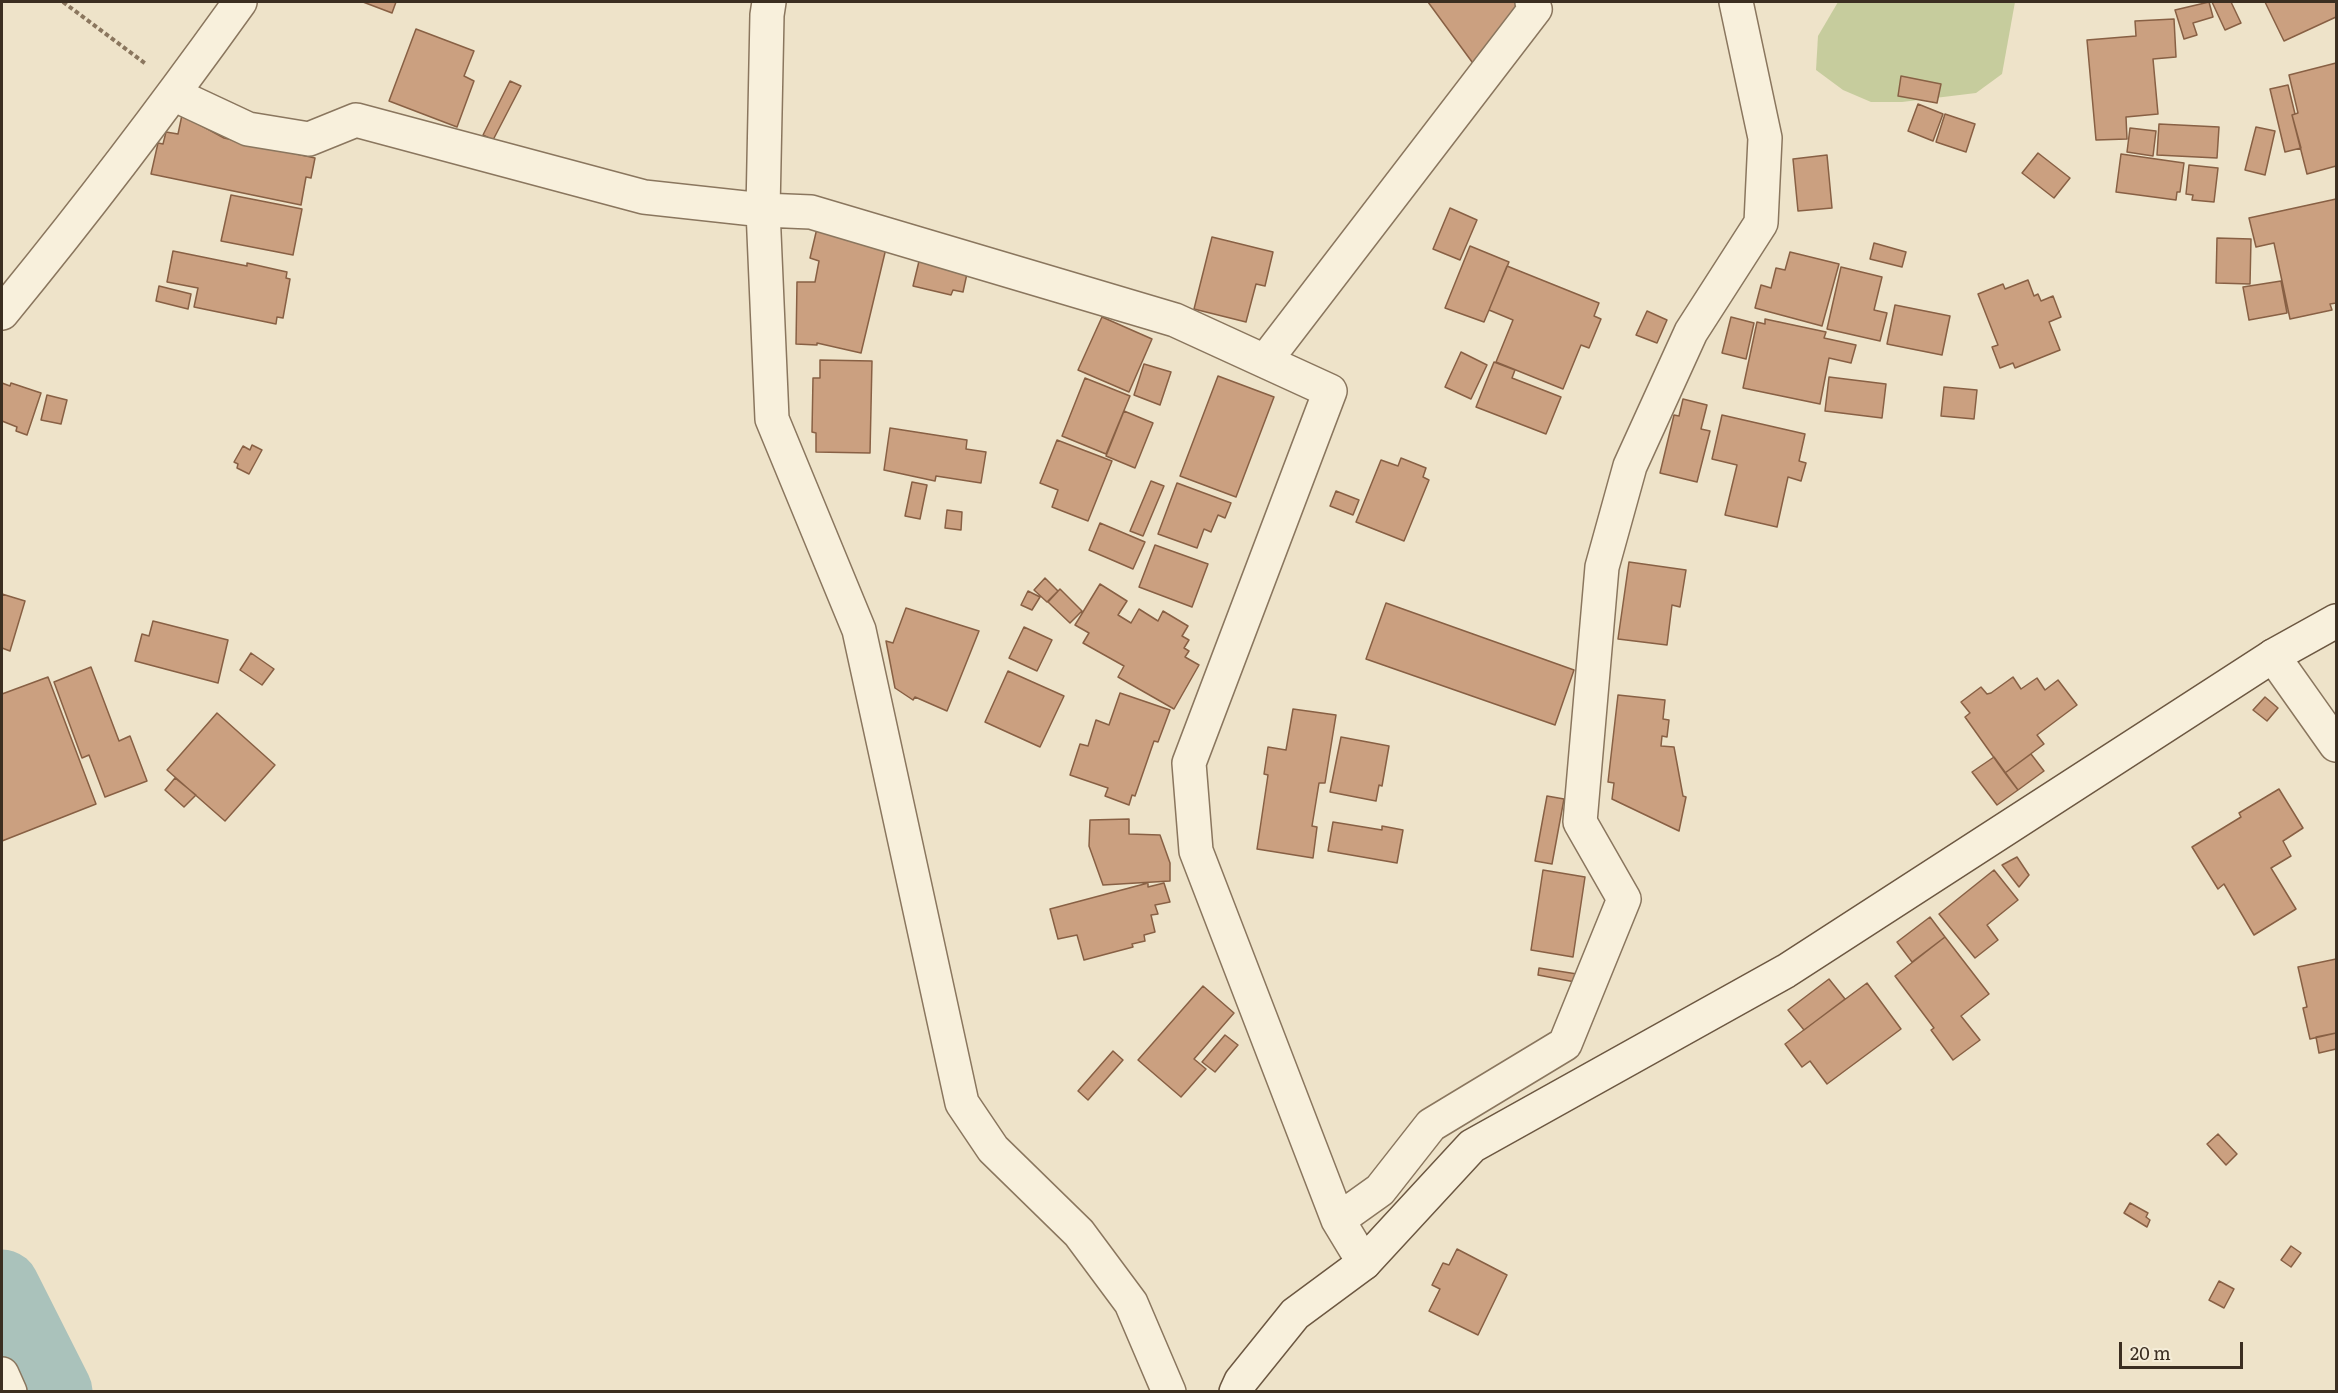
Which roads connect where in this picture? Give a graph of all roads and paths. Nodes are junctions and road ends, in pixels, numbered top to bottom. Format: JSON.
{"nodes":[{"id":1,"x":63,"y":2,"type":"edge"},
{"id":2,"x":240,"y":2,"type":"edge"},
{"id":3,"x":769,"y":2,"type":"edge"},
{"id":4,"x":1532,"y":2,"type":"edge"},
{"id":5,"x":1736,"y":2,"type":"edge"},
{"id":6,"x":178,"y":89,"type":"junction"},
{"id":7,"x":763,"y":210,"type":"junction"},
{"id":8,"x":2,"y":313,"type":"edge"},
{"id":9,"x":1265,"y":361,"type":"junction"},
{"id":10,"x":2337,"y":621,"type":"edge"},
{"id":11,"x":2273,"y":656,"type":"junction"},
{"id":12,"x":2337,"y":744,"type":"edge"},
{"id":13,"x":1338,"y":1220,"type":"junction"},
{"id":14,"x":1364,"y":1263,"type":"junction"},
{"id":15,"x":2,"y":1374,"type":"edge"},
{"id":16,"x":10,"y":1392,"type":"edge"},
{"id":17,"x":1169,"y":1392,"type":"edge"},
{"id":18,"x":1236,"y":1392,"type":"edge"}],
"edges":[{"from":1,"to":6,"type":"path"},
{"from":2,"to":6,"type":"street"},
{"from":3,"to":7,"type":"street"},
{"from":4,"to":9,"type":"street"},
{"from":5,"to":13,"type":"street"},
{"from":6,"to":7,"type":"street"},
{"from":6,"to":8,"type":"street"},
{"from":7,"to":9,"type":"street"},
{"from":7,"to":17,"type":"street"},
{"from":9,"to":13,"type":"street"},
{"from":10,"to":11,"type":"street"},
{"from":11,"to":12,"type":"street"},
{"from":11,"to":14,"type":"street"},
{"from":13,"to":14,"type":"street"},
{"from":14,"to":18,"type":"street"},
{"from":15,"to":16,"type":"street"}]}
